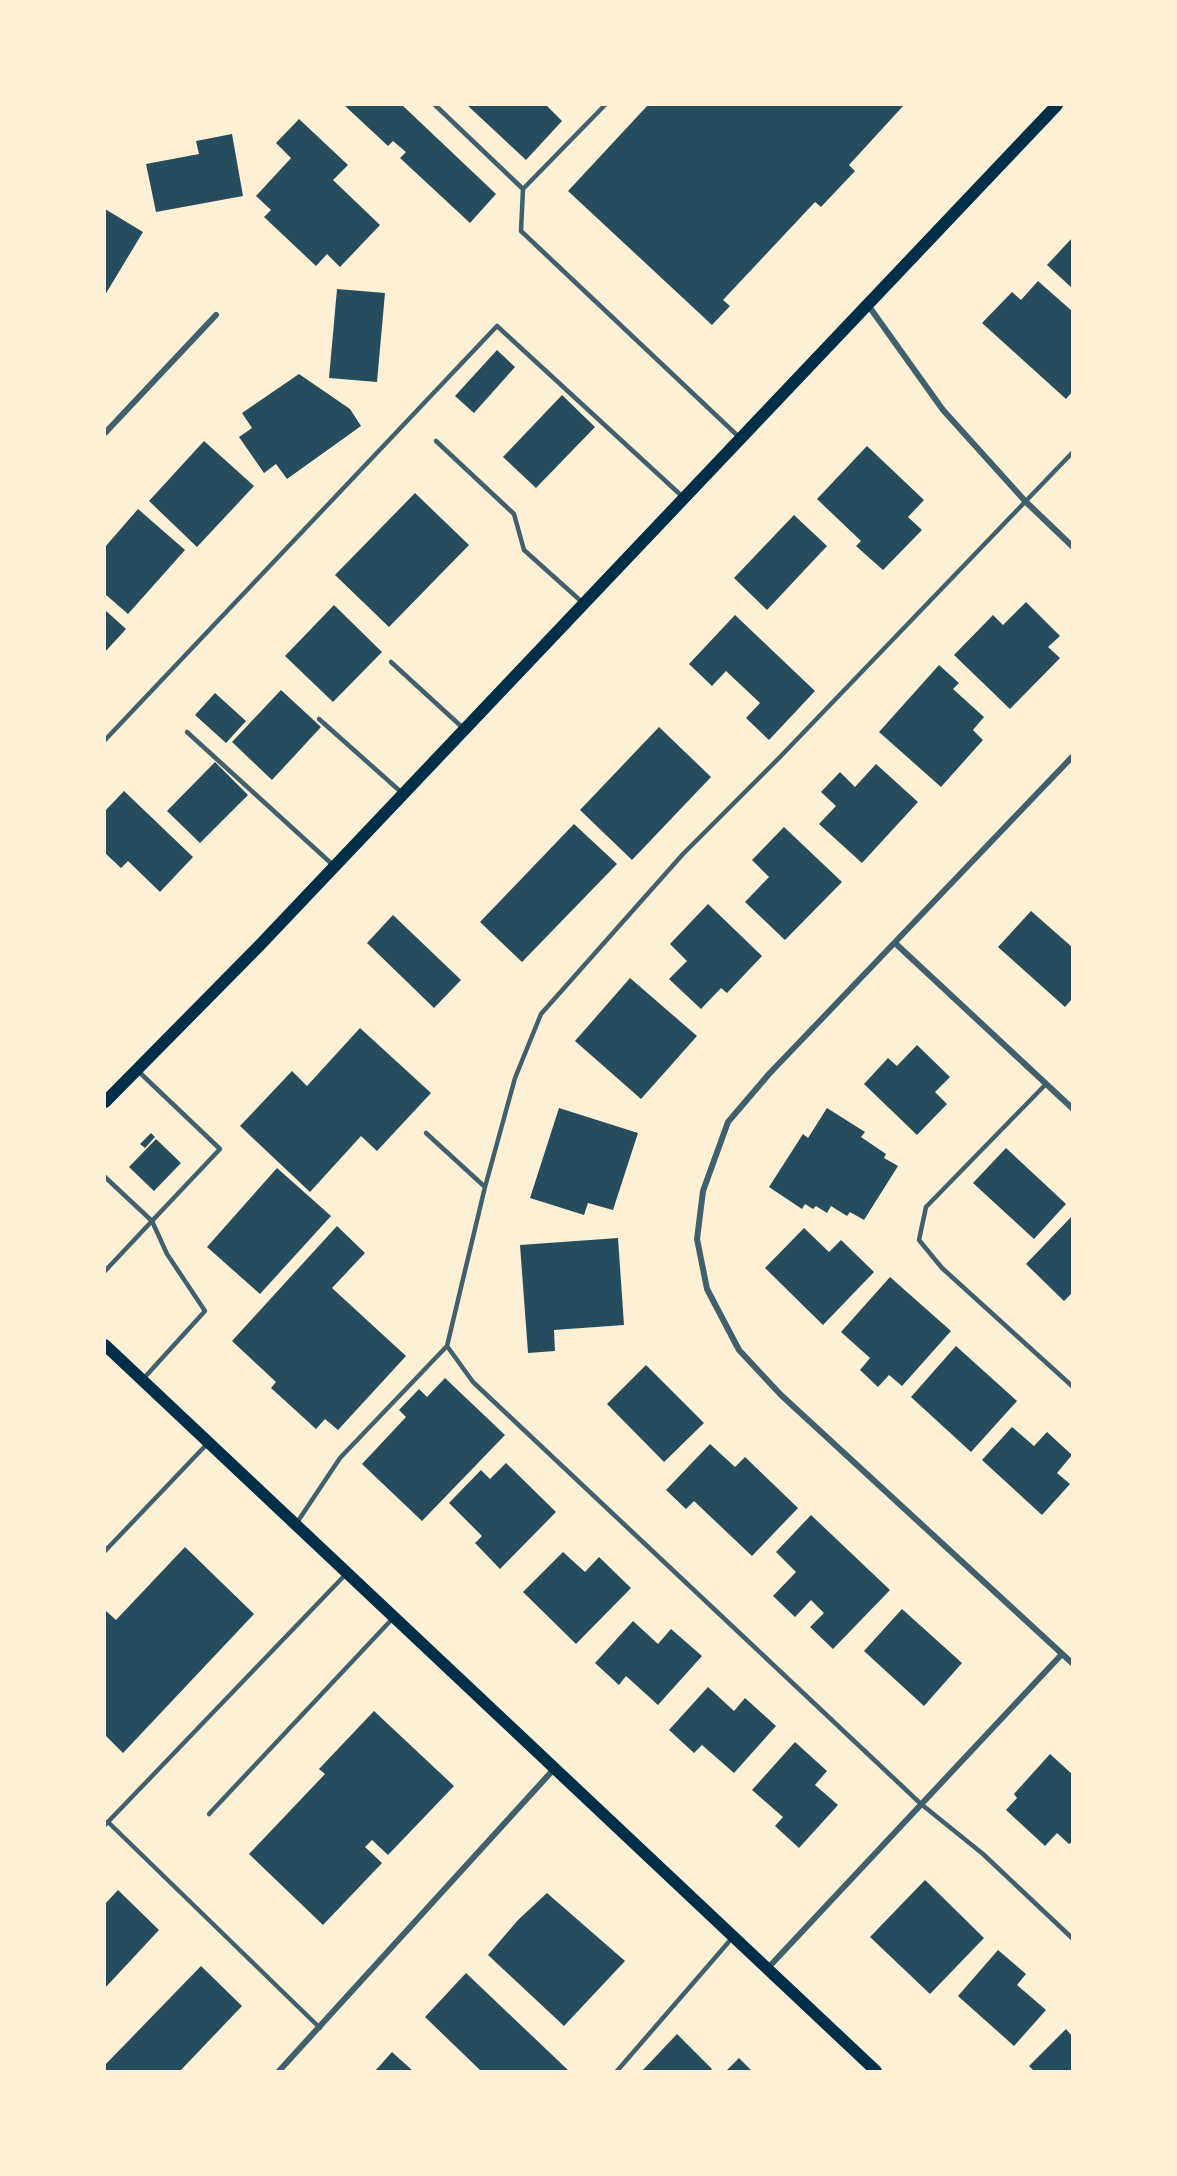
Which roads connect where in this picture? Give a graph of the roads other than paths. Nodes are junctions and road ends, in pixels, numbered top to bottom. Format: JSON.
{"nodes":[{"id":1,"x":435,"y":105,"type":"edge"},
{"id":2,"x":606,"y":105,"type":"edge"},
{"id":3,"x":1057,"y":105,"type":"edge"},
{"id":4,"x":523,"y":189,"type":"junction"},
{"id":5,"x":868,"y":304,"type":"junction"},
{"id":6,"x":216,"y":315,"type":"dead end"},
{"id":7,"x":105,"y":433,"type":"edge"},
{"id":8,"x":741,"y":439,"type":"junction"},
{"id":9,"x":436,"y":441,"type":"dead end"},
{"id":10,"x":1072,"y":453,"type":"edge"},
{"id":11,"x":684,"y":498,"type":"junction"},
{"id":12,"x":1026,"y":502,"type":"junction"},
{"id":13,"x":1072,"y":546,"type":"edge"},
{"id":14,"x":584,"y":604,"type":"junction"},
{"id":15,"x":391,"y":662,"type":"dead end"},
{"id":16,"x":319,"y":719,"type":"dead end"},
{"id":17,"x":465,"y":729,"type":"junction"},
{"id":18,"x":187,"y":732,"type":"dead end"},
{"id":19,"x":105,"y":740,"type":"edge"},
{"id":20,"x":1072,"y":757,"type":"edge"},
{"id":21,"x":404,"y":794,"type":"junction"},
{"id":22,"x":334,"y":867,"type":"junction"},
{"id":23,"x":895,"y":943,"type":"junction"},
{"id":24,"x":137,"y":1070,"type":"junction"},
{"id":25,"x":1046,"y":1084,"type":"junction"},
{"id":26,"x":105,"y":1102,"type":"edge"},
{"id":27,"x":1072,"y":1108,"type":"edge"},
{"id":28,"x":426,"y":1133,"type":"dead end"},
{"id":29,"x":105,"y":1178,"type":"edge"},
{"id":30,"x":485,"y":1187,"type":"junction"},
{"id":31,"x":152,"y":1221,"type":"junction"},
{"id":32,"x":105,"y":1271,"type":"edge"},
{"id":33,"x":105,"y":1345,"type":"edge"},
{"id":34,"x":447,"y":1346,"type":"junction"},
{"id":35,"x":142,"y":1380,"type":"junction"},
{"id":36,"x":1072,"y":1386,"type":"edge"},
{"id":37,"x":209,"y":1442,"type":"junction"},
{"id":38,"x":296,"y":1524,"type":"junction"},
{"id":39,"x":105,"y":1551,"type":"edge"},
{"id":40,"x":347,"y":1572,"type":"junction"},
{"id":41,"x":394,"y":1617,"type":"junction"},
{"id":42,"x":1062,"y":1654,"type":"junction"},
{"id":43,"x":1072,"y":1663,"type":"edge"},
{"id":44,"x":555,"y":1769,"type":"junction"},
{"id":45,"x":921,"y":1804,"type":"junction"},
{"id":46,"x":209,"y":1814,"type":"dead end"},
{"id":47,"x":106,"y":1824,"type":"edge"},
{"id":48,"x":734,"y":1937,"type":"junction"},
{"id":49,"x":1072,"y":1938,"type":"edge"},
{"id":50,"x":767,"y":1969,"type":"junction"},
{"id":51,"x":320,"y":2028,"type":"junction"},
{"id":52,"x":279,"y":2071,"type":"edge"},
{"id":53,"x":617,"y":2071,"type":"edge"},
{"id":54,"x":876,"y":2071,"type":"edge"}],
"edges":[{"from":1,"to":4,"type":"lane"},
{"from":2,"to":4,"type":"lane"},
{"from":3,"to":5,"type":"main road"},
{"from":4,"to":8,"type":"lane"},
{"from":5,"to":8,"type":"main road"},
{"from":5,"to":12,"type":"street"},
{"from":6,"to":7,"type":"street"},
{"from":8,"to":11,"type":"main road"},
{"from":9,"to":14,"type":"lane"},
{"from":10,"to":12,"type":"lane"},
{"from":11,"to":14,"type":"main road"},
{"from":11,"to":19,"type":"lane"},
{"from":12,"to":13,"type":"street"},
{"from":12,"to":30,"type":"lane"},
{"from":14,"to":17,"type":"main road"},
{"from":15,"to":17,"type":"lane"},
{"from":16,"to":21,"type":"lane"},
{"from":17,"to":21,"type":"main road"},
{"from":18,"to":22,"type":"lane"},
{"from":20,"to":23,"type":"street"},
{"from":21,"to":22,"type":"main road"},
{"from":22,"to":24,"type":"main road"},
{"from":23,"to":25,"type":"street"},
{"from":23,"to":42,"type":"street"},
{"from":24,"to":26,"type":"main road"},
{"from":24,"to":31,"type":"lane"},
{"from":25,"to":27,"type":"street"},
{"from":25,"to":36,"type":"lane"},
{"from":28,"to":30,"type":"lane"},
{"from":29,"to":31,"type":"lane"},
{"from":30,"to":34,"type":"lane"},
{"from":31,"to":32,"type":"lane"},
{"from":31,"to":35,"type":"lane"},
{"from":33,"to":35,"type":"main road"},
{"from":34,"to":38,"type":"lane"},
{"from":34,"to":45,"type":"lane"},
{"from":35,"to":37,"type":"main road"},
{"from":37,"to":38,"type":"main road"},
{"from":37,"to":39,"type":"lane"},
{"from":38,"to":40,"type":"main road"},
{"from":40,"to":41,"type":"main road"},
{"from":40,"to":47,"type":"lane"},
{"from":41,"to":44,"type":"main road"},
{"from":41,"to":46,"type":"lane"},
{"from":42,"to":43,"type":"street"},
{"from":42,"to":45,"type":"street"},
{"from":44,"to":48,"type":"main road"},
{"from":44,"to":51,"type":"street"},
{"from":45,"to":49,"type":"lane"},
{"from":45,"to":50,"type":"street"},
{"from":47,"to":51,"type":"lane"},
{"from":48,"to":50,"type":"main road"},
{"from":48,"to":53,"type":"lane"},
{"from":50,"to":54,"type":"main road"},
{"from":51,"to":52,"type":"street"}]}
